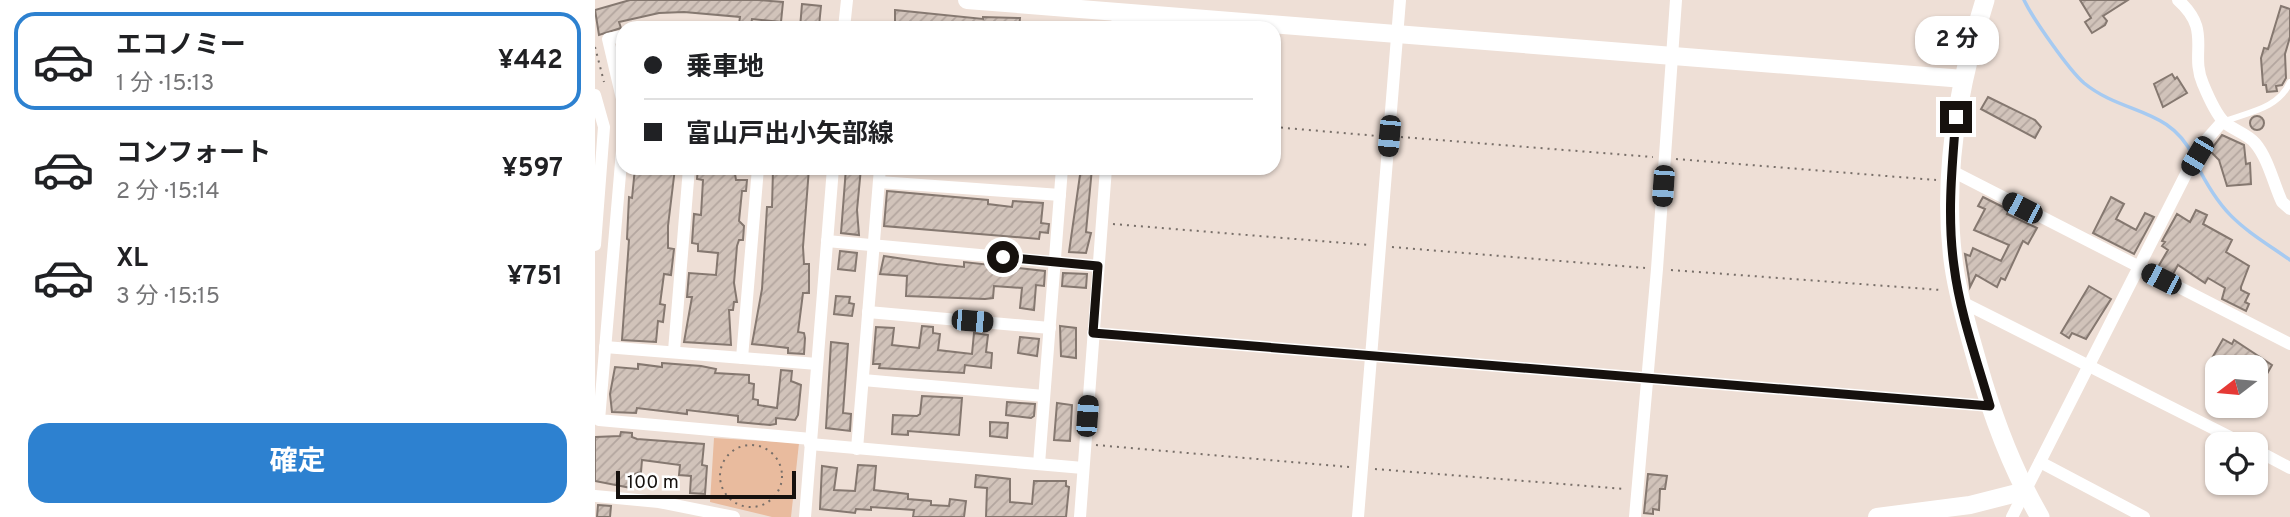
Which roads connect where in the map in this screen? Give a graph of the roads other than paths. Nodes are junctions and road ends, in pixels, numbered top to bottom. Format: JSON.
{"nodes":[{"id":1,"x":847,"y":0,"type":"edge"},
{"id":2,"x":967,"y":0,"type":"edge"},
{"id":3,"x":1400,"y":0,"type":"edge"},
{"id":4,"x":1676,"y":0,"type":"edge"},
{"id":5,"x":1985,"y":0,"type":"edge"},
{"id":6,"x":2178,"y":0,"type":"edge"},
{"id":7,"x":1116,"y":13,"type":"edge"},
{"id":8,"x":845,"y":21,"type":"edge"},
{"id":9,"x":1218,"y":21,"type":"edge"},
{"id":10,"x":1281,"y":26,"type":"edge"},
{"id":11,"x":1397,"y":35,"type":"junction"},
{"id":12,"x":616,"y":37,"type":"edge"},
{"id":13,"x":1672,"y":56,"type":"junction"},
{"id":14,"x":616,"y":73,"type":"edge"},
{"id":15,"x":1963,"y":79,"type":"junction"},
{"id":16,"x":2290,"y":82,"type":"edge"},
{"id":17,"x":595,"y":95,"type":"edge"},
{"id":18,"x":2223,"y":121,"type":"junction"},
{"id":19,"x":620,"y":175,"type":"edge"},
{"id":20,"x":688,"y":175,"type":"edge"},
{"id":21,"x":757,"y":175,"type":"edge"},
{"id":22,"x":832,"y":175,"type":"edge"},
{"id":23,"x":880,"y":175,"type":"edge"},
{"id":24,"x":1061,"y":175,"type":"edge"},
{"id":25,"x":1105,"y":175,"type":"edge"},
{"id":26,"x":1951,"y":176,"type":"junction"},
{"id":27,"x":879,"y":182,"type":"junction"},
{"id":28,"x":1060,"y":195,"type":"junction"},
{"id":29,"x":597,"y":202,"type":"edge"},
{"id":30,"x":2290,"y":209,"type":"edge"},
{"id":31,"x":827,"y":241,"type":"junction"},
{"id":32,"x":595,"y":245,"type":"edge"},
{"id":33,"x":874,"y":246,"type":"junction"},
{"id":34,"x":1055,"y":262,"type":"junction"},
{"id":35,"x":1098,"y":266,"type":"junction"},
{"id":36,"x":2140,"y":268,"type":"junction"},
{"id":37,"x":1959,"y":295,"type":"junction"},
{"id":38,"x":868,"y":312,"type":"junction"},
{"id":39,"x":1050,"y":328,"type":"junction"},
{"id":40,"x":1093,"y":333,"type":"junction"},
{"id":41,"x":2290,"y":344,"type":"edge"},
{"id":42,"x":605,"y":347,"type":"junction"},
{"id":43,"x":674,"y":351,"type":"junction"},
{"id":44,"x":1371,"y":355,"type":"junction"},
{"id":45,"x":742,"y":358,"type":"junction"},
{"id":46,"x":817,"y":363,"type":"junction"},
{"id":47,"x":2089,"y":366,"type":"junction"},
{"id":48,"x":1645,"y":377,"type":"junction"},
{"id":49,"x":863,"y":380,"type":"junction"},
{"id":50,"x":1044,"y":396,"type":"junction"},
{"id":51,"x":1990,"y":406,"type":"junction"},
{"id":52,"x":2220,"y":432,"type":"edge"},
{"id":53,"x":811,"y":442,"type":"junction"},
{"id":54,"x":857,"y":449,"type":"junction"},
{"id":55,"x":2268,"y":456,"type":"edge"},
{"id":56,"x":2040,"y":462,"type":"junction"},
{"id":57,"x":1039,"y":464,"type":"junction"},
{"id":58,"x":1083,"y":468,"type":"junction"},
{"id":59,"x":2290,"y":468,"type":"edge"},
{"id":60,"x":2025,"y":491,"type":"junction"},
{"id":61,"x":595,"y":496,"type":"edge"},
{"id":62,"x":666,"y":503,"type":"junction"},
{"id":63,"x":2138,"y":516,"type":"edge"},
{"id":64,"x":669,"y":517,"type":"edge"},
{"id":65,"x":734,"y":517,"type":"edge"},
{"id":66,"x":805,"y":517,"type":"edge"},
{"id":67,"x":1080,"y":517,"type":"edge"},
{"id":68,"x":1358,"y":517,"type":"edge"},
{"id":69,"x":1635,"y":517,"type":"edge"},
{"id":70,"x":1877,"y":517,"type":"edge"},
{"id":71,"x":2012,"y":517,"type":"edge"},
{"id":72,"x":2040,"y":517,"type":"edge"}],
"edges":[{"from":1,"to":8,"type":"street"},
{"from":2,"to":7,"type":"street"},
{"from":3,"to":11,"type":"street"},
{"from":4,"to":13,"type":"street"},
{"from":5,"to":15,"type":"main road"},
{"from":6,"to":18,"type":"street"},
{"from":7,"to":9,"type":"street"},
{"from":10,"to":11,"type":"street"},
{"from":11,"to":13,"type":"street"},
{"from":11,"to":44,"type":"street"},
{"from":12,"to":14,"type":"street"},
{"from":13,"to":15,"type":"street"},
{"from":13,"to":48,"type":"street"},
{"from":15,"to":26,"type":"main road"},
{"from":16,"to":18,"type":"lane"},
{"from":17,"to":29,"type":"street"},
{"from":18,"to":30,"type":"street"},
{"from":18,"to":36,"type":"street"},
{"from":19,"to":42,"type":"street"},
{"from":20,"to":43,"type":"street"},
{"from":21,"to":45,"type":"street"},
{"from":22,"to":31,"type":"street"},
{"from":23,"to":27,"type":"street"},
{"from":24,"to":28,"type":"street"},
{"from":25,"to":35,"type":"street"},
{"from":26,"to":36,"type":"street"},
{"from":26,"to":37,"type":"main road"},
{"from":27,"to":28,"type":"street"},
{"from":27,"to":33,"type":"street"},
{"from":28,"to":34,"type":"street"},
{"from":29,"to":32,"type":"street"},
{"from":31,"to":33,"type":"street"},
{"from":31,"to":46,"type":"street"},
{"from":33,"to":34,"type":"street"},
{"from":33,"to":38,"type":"street"},
{"from":34,"to":35,"type":"street"},
{"from":34,"to":39,"type":"street"},
{"from":35,"to":40,"type":"street"},
{"from":36,"to":41,"type":"street"},
{"from":36,"to":47,"type":"street"},
{"from":37,"to":47,"type":"street"},
{"from":37,"to":51,"type":"main road"},
{"from":38,"to":39,"type":"street"},
{"from":38,"to":49,"type":"street"},
{"from":39,"to":50,"type":"street"},
{"from":40,"to":44,"type":"street"},
{"from":40,"to":58,"type":"street"},
{"from":42,"to":43,"type":"street"},
{"from":42,"to":53,"type":"street"},
{"from":43,"to":45,"type":"street"},
{"from":44,"to":48,"type":"street"},
{"from":44,"to":68,"type":"street"},
{"from":45,"to":46,"type":"street"},
{"from":46,"to":53,"type":"street"},
{"from":47,"to":52,"type":"street"},
{"from":47,"to":56,"type":"street"},
{"from":48,"to":51,"type":"street"},
{"from":48,"to":69,"type":"street"},
{"from":49,"to":50,"type":"street"},
{"from":49,"to":54,"type":"street"},
{"from":50,"to":57,"type":"street"},
{"from":51,"to":60,"type":"main road"},
{"from":53,"to":54,"type":"street"},
{"from":53,"to":66,"type":"street"},
{"from":54,"to":57,"type":"street"},
{"from":55,"to":59,"type":"street"},
{"from":56,"to":60,"type":"street"},
{"from":56,"to":63,"type":"street"},
{"from":57,"to":58,"type":"street"},
{"from":58,"to":67,"type":"street"},
{"from":60,"to":70,"type":"street"},
{"from":60,"to":71,"type":"street"},
{"from":60,"to":72,"type":"main road"},
{"from":61,"to":62,"type":"street"},
{"from":62,"to":64,"type":"street"},
{"from":62,"to":65,"type":"street"}]}
